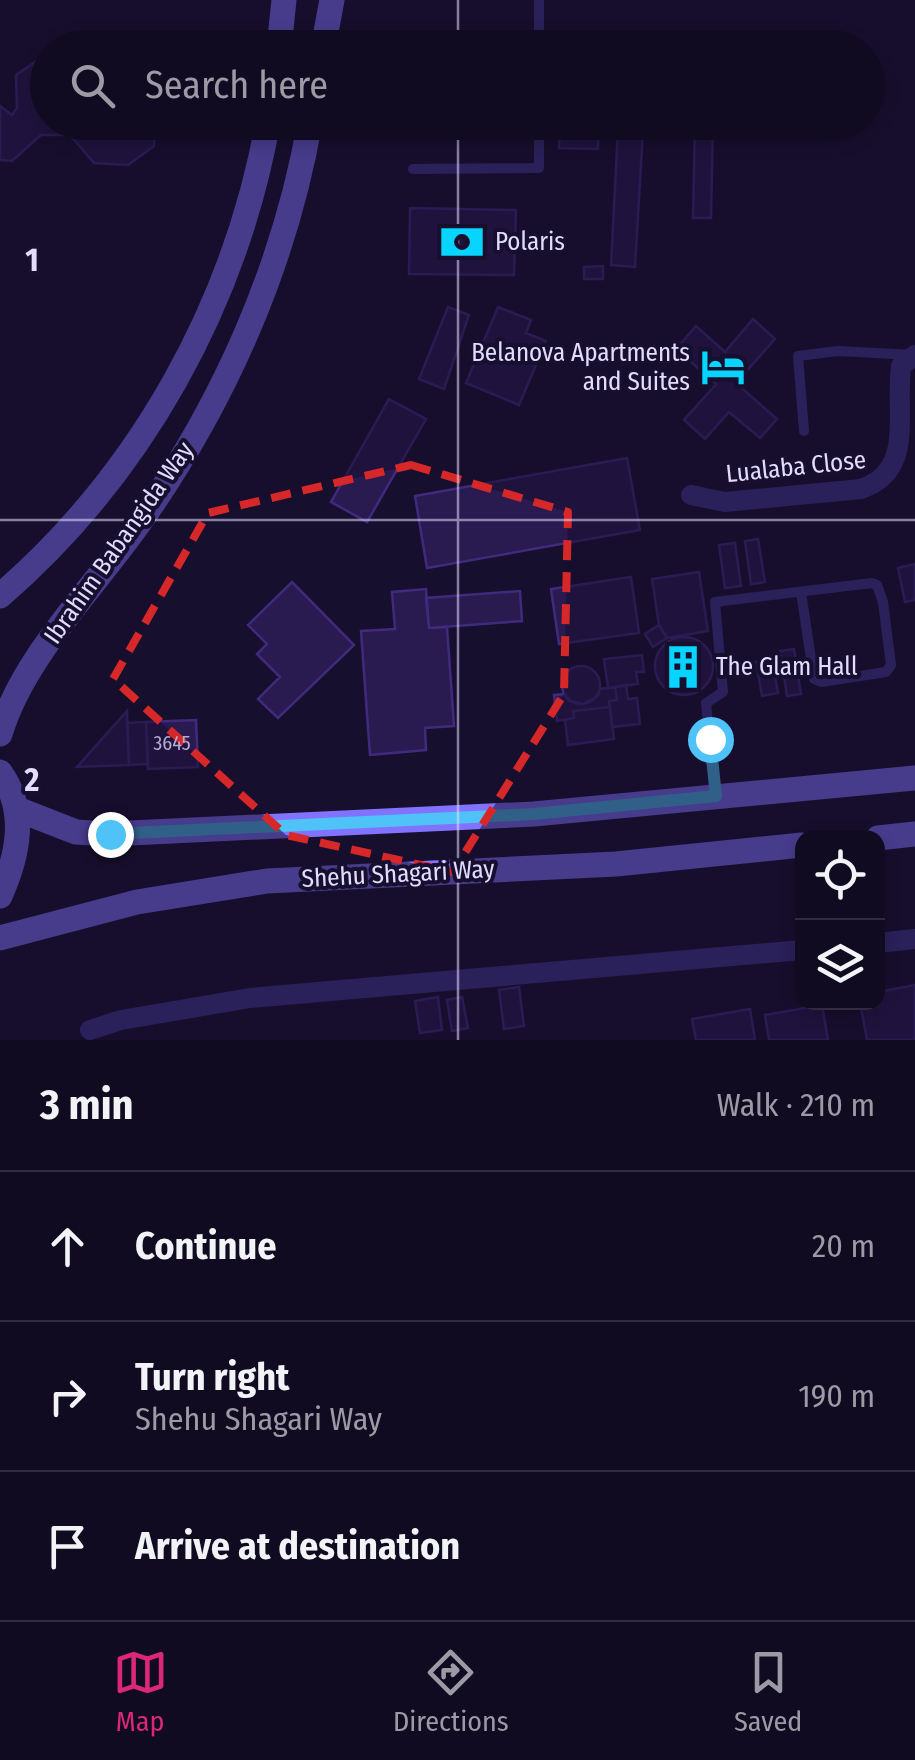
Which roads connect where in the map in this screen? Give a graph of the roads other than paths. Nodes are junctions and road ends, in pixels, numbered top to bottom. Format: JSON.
{"nodes":[{"id":1,"x":284,"y":0,"type":"edge"},
{"id":2,"x":332,"y":0,"type":"edge"},
{"id":3,"x":539,"y":0,"type":"edge"},
{"id":4,"x":281,"y":30,"type":"edge"},
{"id":5,"x":326,"y":30,"type":"edge"},
{"id":6,"x":539,"y":30,"type":"edge"},
{"id":7,"x":265,"y":140,"type":"edge"},
{"id":8,"x":306,"y":140,"type":"edge"},
{"id":9,"x":539,"y":140,"type":"edge"},
{"id":10,"x":412,"y":169,"type":"dead end"},
{"id":11,"x":914,"y":355,"type":"edge"},
{"id":12,"x":804,"y":431,"type":"dead end"},
{"id":13,"x":692,"y":495,"type":"dead end"},
{"id":14,"x":801,"y":592,"type":"junction"},
{"id":15,"x":0,"y":596,"type":"edge"},
{"id":16,"x":0,"y":734,"type":"edge"},
{"id":17,"x":0,"y":772,"type":"edge"},
{"id":18,"x":915,"y":778,"type":"edge"},
{"id":19,"x":716,"y":796,"type":"junction"},
{"id":20,"x":17,"y":809,"type":"junction"},
{"id":21,"x":915,"y":834,"type":"edge"},
{"id":22,"x":885,"y":837,"type":"edge"},
{"id":23,"x":795,"y":847,"type":"edge"},
{"id":24,"x":0,"y":896,"type":"edge"},
{"id":25,"x":0,"y":938,"type":"edge"},
{"id":26,"x":915,"y":939,"type":"edge"},
{"id":27,"x":885,"y":943,"type":"edge"},
{"id":28,"x":795,"y":951,"type":"edge"},
{"id":29,"x":90,"y":1030,"type":"dead end"}],
"edges":[{"from":1,"to":4,"type":"main road"},
{"from":2,"to":5,"type":"main road"},
{"from":3,"to":6,"type":"lane"},
{"from":7,"to":15,"type":"main road","name":"Ibrahim Babangida Way"},
{"from":8,"to":16,"type":"main road","name":"Ibrahim Babangida Way"},
{"from":9,"to":10,"type":"lane"},
{"from":11,"to":12,"type":"lane"},
{"from":11,"to":13,"type":"street","name":"Lualaba Close"},
{"from":14,"to":14,"type":"lane"},
{"from":14,"to":19,"type":"lane"},
{"from":17,"to":20,"type":"main road"},
{"from":18,"to":19,"type":"main road"},
{"from":19,"to":20,"type":"main road"},
{"from":20,"to":24,"type":"main road"},
{"from":21,"to":22,"type":"main road"},
{"from":23,"to":25,"type":"main road","name":"Shehu Shagari Way"},
{"from":26,"to":27,"type":"street"},
{"from":28,"to":29,"type":"street"}]}
